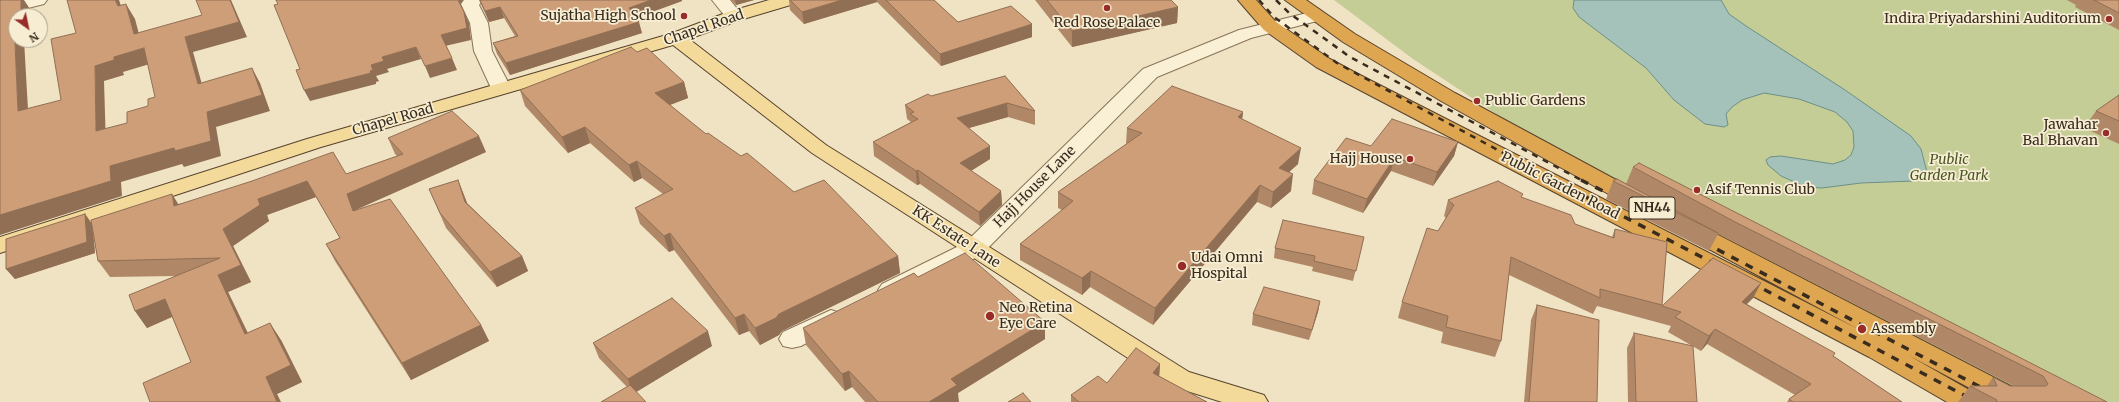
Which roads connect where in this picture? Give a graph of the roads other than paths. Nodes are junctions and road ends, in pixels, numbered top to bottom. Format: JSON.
{"nodes":[{"id":1,"x":38,"y":0,"type":"edge"},
{"id":2,"x":474,"y":0,"type":"edge"},
{"id":3,"x":721,"y":0,"type":"edge"},
{"id":4,"x":788,"y":0,"type":"edge"},
{"id":5,"x":1247,"y":0,"type":"edge"},
{"id":6,"x":1294,"y":0,"type":"edge"},
{"id":7,"x":0,"y":10,"type":"edge"},
{"id":8,"x":734,"y":16,"type":"junction"},
{"id":9,"x":1315,"y":16,"type":"junction"},
{"id":10,"x":1270,"y":26,"type":"junction"},
{"id":11,"x":676,"y":38,"type":"junction"},
{"id":12,"x":501,"y":88,"type":"junction"},
{"id":13,"x":0,"y":245,"type":"edge"},
{"id":14,"x":973,"y":249,"type":"junction"},
{"id":15,"x":869,"y":301,"type":"edge"},
{"id":16,"x":848,"y":311,"type":"edge"},
{"id":17,"x":792,"y":339,"type":"dead end"},
{"id":18,"x":1254,"y":402,"type":"edge"},
{"id":19,"x":1969,"y":402,"type":"edge"},
{"id":20,"x":2019,"y":402,"type":"edge"}],
"edges":[{"from":1,"to":7,"type":"street"},
{"from":2,"to":12,"type":"street"},
{"from":3,"to":8,"type":"street"},
{"from":4,"to":8,"type":"main road","name":"Chapel Road"},
{"from":5,"to":10,"type":"highway","name":"Public Garden Road","number":"NH44"},
{"from":6,"to":9,"type":"highway","number":"NH44"},
{"from":8,"to":11,"type":"main road","name":"Chapel Road"},
{"from":9,"to":10,"type":"street","name":"Hajj House Lane"},
{"from":9,"to":20,"type":"highway","number":"NH44"},
{"from":10,"to":14,"type":"street","name":"Hajj House Lane"},
{"from":10,"to":19,"type":"highway","name":"Public Garden Road","number":"NH44"},
{"from":11,"to":12,"type":"main road","name":"Chapel Road"},
{"from":11,"to":14,"type":"main road","name":"KK Estate Lane"},
{"from":12,"to":13,"type":"main road","name":"Chapel Road"},
{"from":14,"to":15,"type":"street","name":"Hajj House Lane"},
{"from":14,"to":18,"type":"main road","name":"KK Estate Lane"},
{"from":16,"to":17,"type":"street"}]}
